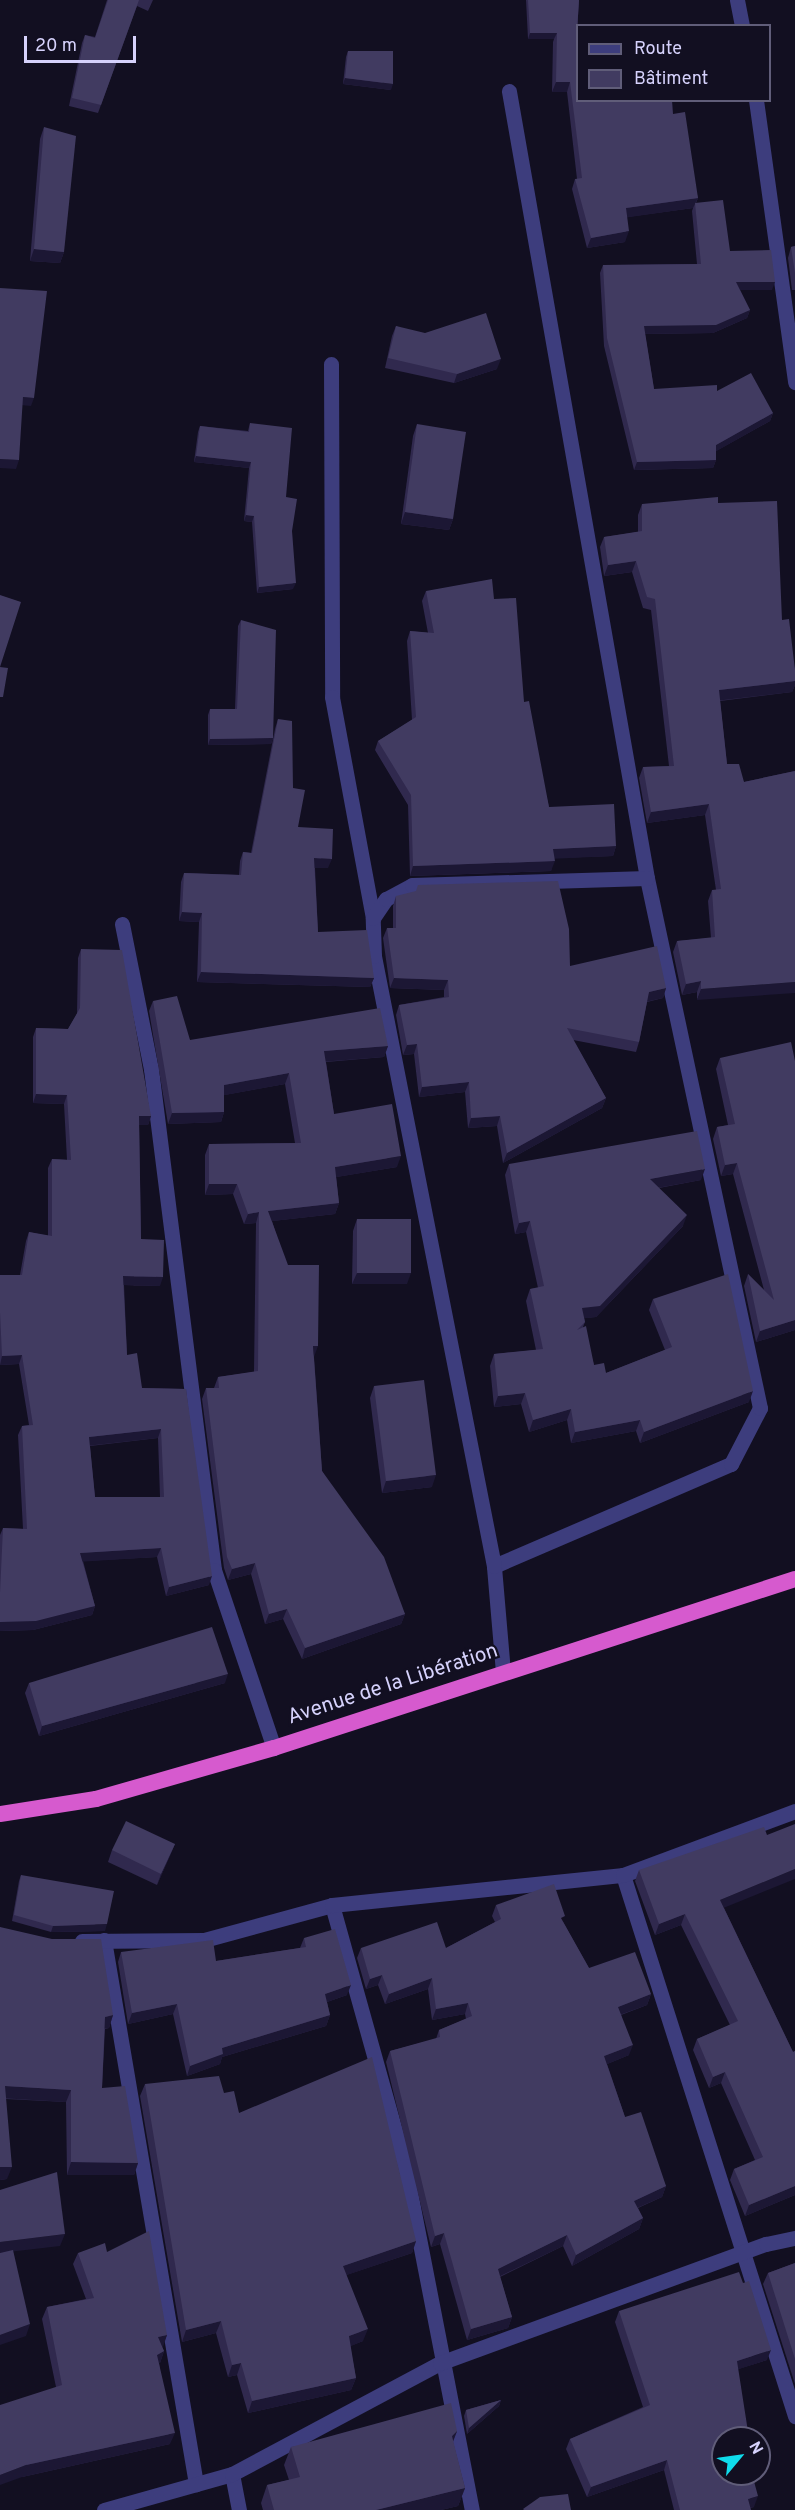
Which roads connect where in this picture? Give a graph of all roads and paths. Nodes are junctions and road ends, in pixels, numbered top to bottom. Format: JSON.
{"nodes":[{"id":1,"x":737,"y":0,"type":"edge"},
{"id":2,"x":742,"y":24,"type":"edge"},
{"id":3,"x":509,"y":91,"type":"dead end"},
{"id":4,"x":756,"y":102,"type":"edge"},
{"id":5,"x":331,"y":364,"type":"dead end"},
{"id":6,"x":795,"y":382,"type":"edge"},
{"id":7,"x":647,"y":878,"type":"junction"},
{"id":8,"x":373,"y":918,"type":"junction"},
{"id":9,"x":123,"y":924,"type":"dead end"},
{"id":10,"x":494,"y":1566,"type":"junction"},
{"id":11,"x":795,"y":1580,"type":"edge"},
{"id":12,"x":503,"y":1672,"type":"junction"},
{"id":13,"x":274,"y":1748,"type":"junction"},
{"id":14,"x":795,"y":1812,"type":"edge"},
{"id":15,"x":0,"y":1814,"type":"edge"},
{"id":16,"x":623,"y":1875,"type":"junction"},
{"id":17,"x":332,"y":1905,"type":"junction"},
{"id":18,"x":104,"y":1940,"type":"junction"},
{"id":19,"x":61,"y":1942,"type":"edge"},
{"id":20,"x":795,"y":2238,"type":"edge"},
{"id":21,"x":743,"y":2253,"type":"junction"},
{"id":22,"x":440,"y":2363,"type":"junction"},
{"id":23,"x":795,"y":2416,"type":"edge"},
{"id":24,"x":232,"y":2474,"type":"junction"},
{"id":25,"x":196,"y":2484,"type":"junction"},
{"id":26,"x":104,"y":2510,"type":"edge"},
{"id":27,"x":239,"y":2510,"type":"edge"},
{"id":28,"x":472,"y":2510,"type":"edge"}],
"edges":[{"from":1,"to":2,"type":"street"},
{"from":3,"to":7,"type":"street"},
{"from":4,"to":6,"type":"street"},
{"from":5,"to":8,"type":"street"},
{"from":7,"to":8,"type":"street"},
{"from":7,"to":10,"type":"street"},
{"from":8,"to":10,"type":"street"},
{"from":9,"to":13,"type":"street"},
{"from":10,"to":12,"type":"street"},
{"from":11,"to":12,"type":"highway","name":"Avenue de la Libération"},
{"from":12,"to":13,"type":"highway","name":"Avenue de la Libération"},
{"from":13,"to":15,"type":"highway","name":"Avenue de la Libération"},
{"from":14,"to":16,"type":"street"},
{"from":16,"to":17,"type":"street"},
{"from":16,"to":21,"type":"street"},
{"from":17,"to":18,"type":"street"},
{"from":17,"to":22,"type":"street"},
{"from":18,"to":19,"type":"street"},
{"from":18,"to":25,"type":"street"},
{"from":20,"to":21,"type":"street"},
{"from":21,"to":22,"type":"street"},
{"from":21,"to":23,"type":"street"},
{"from":22,"to":24,"type":"street"},
{"from":22,"to":28,"type":"street"},
{"from":24,"to":25,"type":"street"},
{"from":24,"to":27,"type":"street"},
{"from":25,"to":26,"type":"street"}]}
